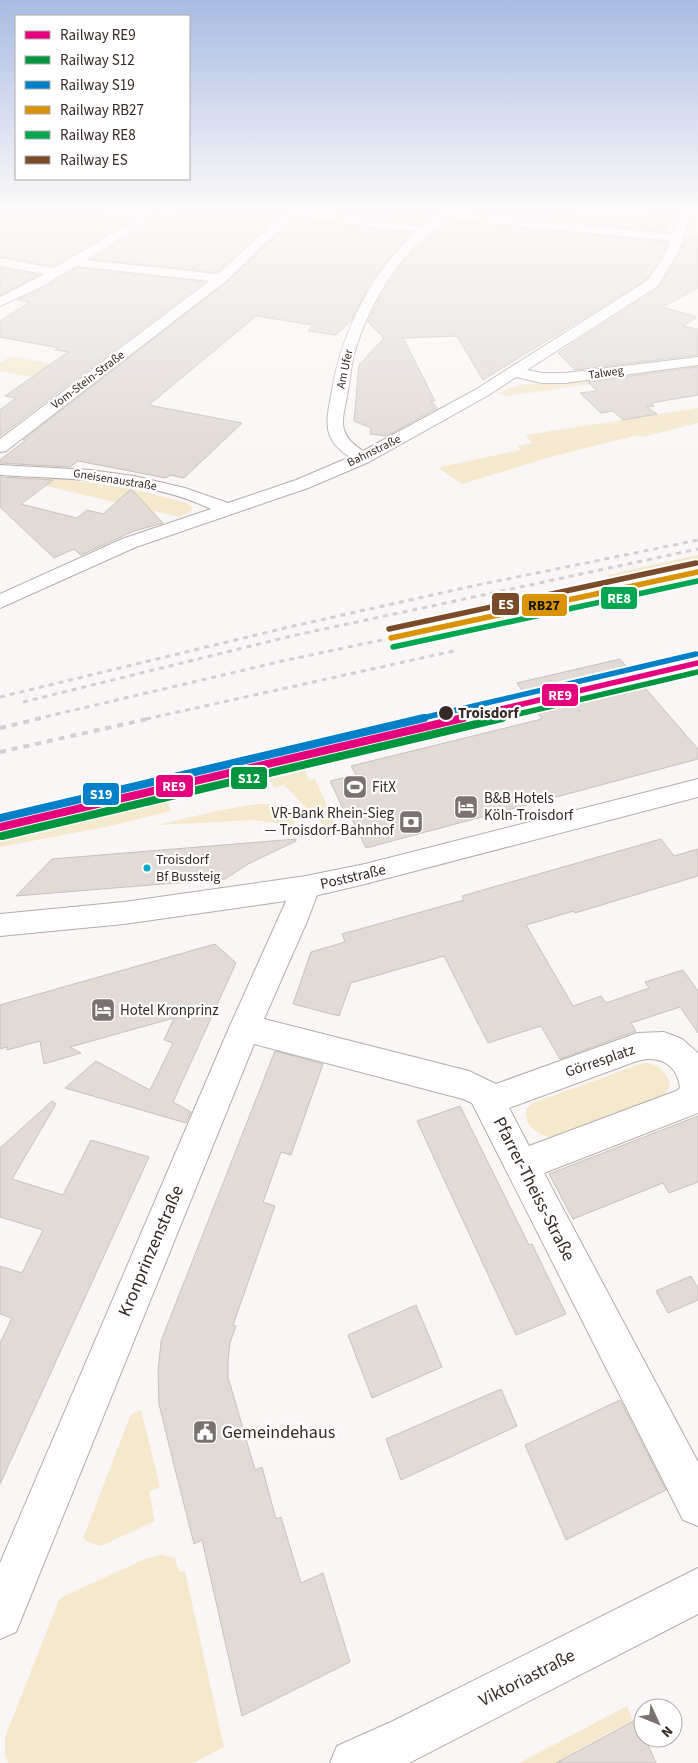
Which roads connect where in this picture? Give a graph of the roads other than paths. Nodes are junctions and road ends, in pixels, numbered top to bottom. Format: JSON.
{"nodes":[{"id":1,"x":13,"y":295,"type":"edge"},
{"id":2,"x":199,"y":295,"type":"edge"},
{"id":3,"x":373,"y":295,"type":"edge"},
{"id":4,"x":634,"y":295,"type":"edge"},
{"id":5,"x":0,"y":302,"type":"edge"},
{"id":6,"x":698,"y":361,"type":"edge"},
{"id":7,"x":514,"y":372,"type":"junction"},
{"id":8,"x":0,"y":448,"type":"edge"},
{"id":9,"x":363,"y":458,"type":"junction"},
{"id":10,"x":0,"y":470,"type":"edge"},
{"id":11,"x":225,"y":509,"type":"junction"},
{"id":12,"x":0,"y":602,"type":"edge"},
{"id":13,"x":698,"y":788,"type":"edge"},
{"id":14,"x":306,"y":887,"type":"junction"},
{"id":15,"x":0,"y":925,"type":"edge"},
{"id":16,"x":245,"y":1028,"type":"junction"},
{"id":17,"x":698,"y":1084,"type":"edge"},
{"id":18,"x":489,"y":1101,"type":"junction"},
{"id":19,"x":521,"y":1165,"type":"junction"},
{"id":20,"x":698,"y":1505,"type":"edge"},
{"id":21,"x":698,"y":1590,"type":"edge"},
{"id":22,"x":0,"y":1616,"type":"edge"},
{"id":23,"x":354,"y":1763,"type":"edge"}],
"edges":[{"from":1,"to":5,"type":"street"},
{"from":2,"to":8,"type":"street","name":"Vom-Stein-Straße"},
{"from":3,"to":9,"type":"street","name":"Am Ufer"},
{"from":4,"to":7,"type":"street","name":"Bahnstraße"},
{"from":6,"to":7,"type":"street","name":"Talweg"},
{"from":7,"to":9,"type":"street","name":"Bahnstraße"},
{"from":9,"to":11,"type":"street","name":"Bahnstraße"},
{"from":10,"to":11,"type":"street","name":"Gneisenaustraße"},
{"from":11,"to":12,"type":"street","name":"Bahnstraße"},
{"from":13,"to":14,"type":"street","name":"Poststraße"},
{"from":14,"to":15,"type":"street","name":"Poststraße"},
{"from":14,"to":16,"type":"street","name":"Kronprinzenstraße"},
{"from":16,"to":18,"type":"street","name":"Pfarrer-Theiss-Straße"},
{"from":16,"to":22,"type":"street","name":"Kronprinzenstraße"},
{"from":17,"to":18,"type":"street","name":"Görresplatz"},
{"from":17,"to":19,"type":"street","name":"Görresplatz"},
{"from":18,"to":19,"type":"street","name":"Pfarrer-Theiss-Straße"},
{"from":19,"to":20,"type":"street","name":"Pfarrer-Theiss-Straße"},
{"from":21,"to":23,"type":"street","name":"Viktoriastraße"}]}
